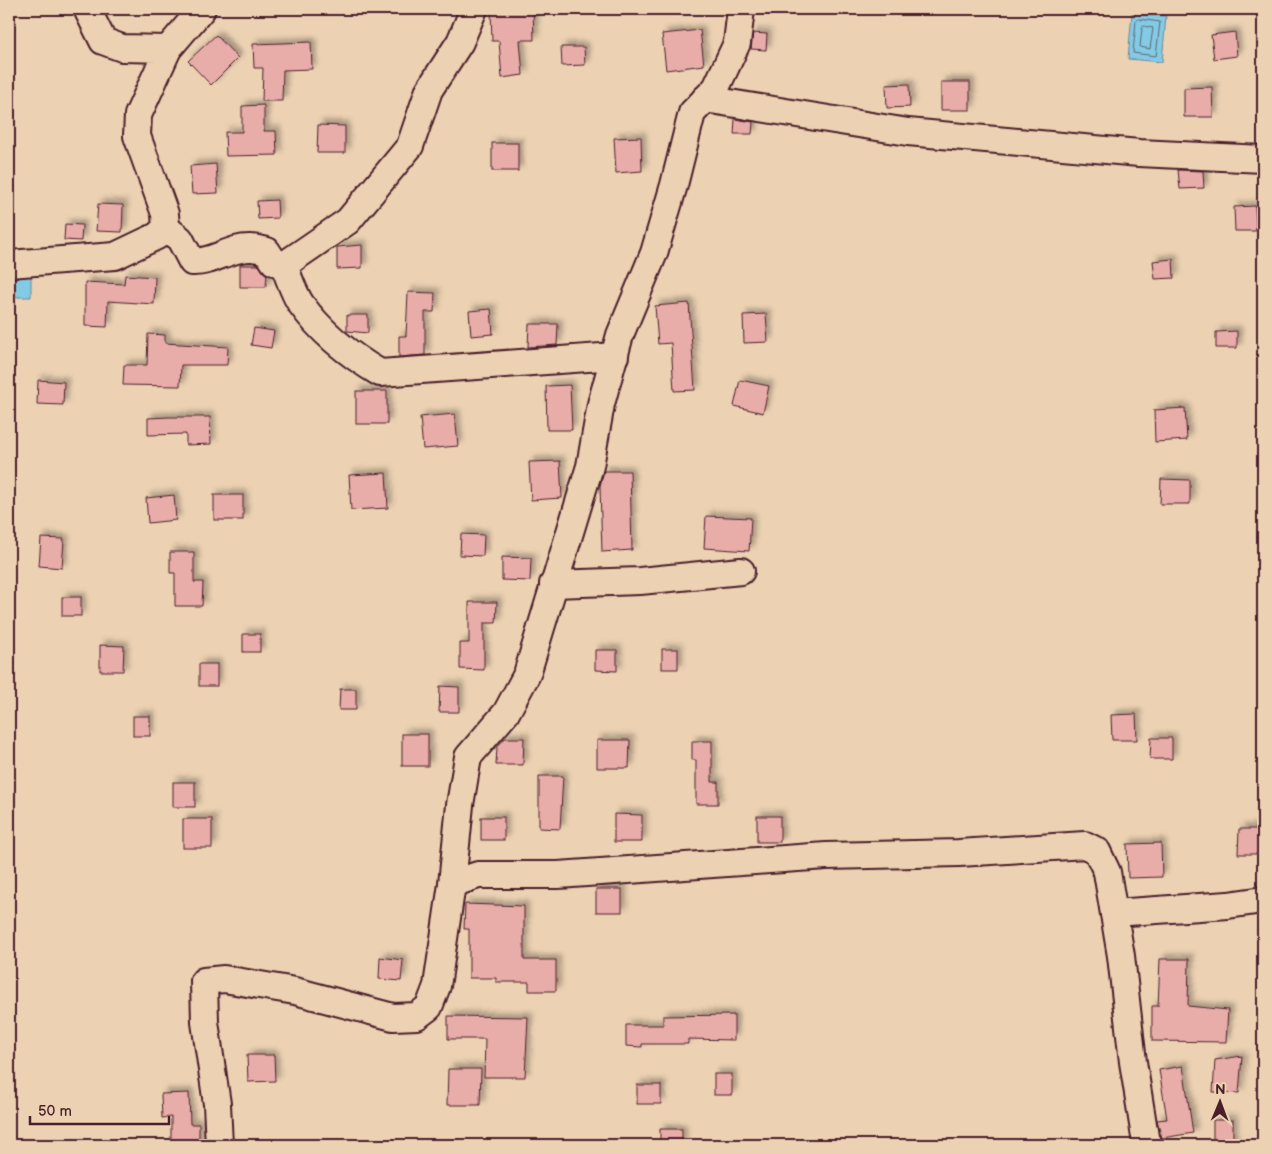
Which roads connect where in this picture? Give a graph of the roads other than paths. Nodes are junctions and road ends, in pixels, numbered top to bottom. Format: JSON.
{"nodes":[{"id":1,"x":87,"y":9,"type":"edge"},
{"id":2,"x":202,"y":9,"type":"edge"},
{"id":3,"x":474,"y":9,"type":"edge"},
{"id":4,"x":741,"y":9,"type":"edge"},
{"id":5,"x":168,"y":49,"type":"junction"},
{"id":6,"x":704,"y":99,"type":"junction"},
{"id":7,"x":1263,"y":159,"type":"edge"},
{"id":8,"x":166,"y":228,"type":"junction"},
{"id":9,"x":9,"y":264,"type":"edge"},
{"id":10,"x":284,"y":265,"type":"junction"},
{"id":11,"x":614,"y":356,"type":"junction"},
{"id":12,"x":742,"y":571,"type":"dead end"},
{"id":13,"x":553,"y":584,"type":"junction"},
{"id":14,"x":452,"y":884,"type":"junction"},
{"id":15,"x":1263,"y":900,"type":"edge"},
{"id":16,"x":1114,"y":913,"type":"junction"},
{"id":17,"x":219,"y":1145,"type":"edge"},
{"id":18,"x":1149,"y":1145,"type":"edge"}],
"edges":[{"from":1,"to":5,"type":"street"},
{"from":2,"to":5,"type":"street"},
{"from":3,"to":10,"type":"street"},
{"from":4,"to":6,"type":"street"},
{"from":5,"to":8,"type":"street"},
{"from":6,"to":7,"type":"street"},
{"from":6,"to":11,"type":"street"},
{"from":8,"to":9,"type":"street"},
{"from":8,"to":10,"type":"street"},
{"from":10,"to":11,"type":"street"},
{"from":11,"to":13,"type":"street"},
{"from":12,"to":13,"type":"street"},
{"from":13,"to":14,"type":"street"},
{"from":14,"to":16,"type":"street"},
{"from":14,"to":17,"type":"street"},
{"from":15,"to":16,"type":"street"},
{"from":16,"to":18,"type":"street"}]}
